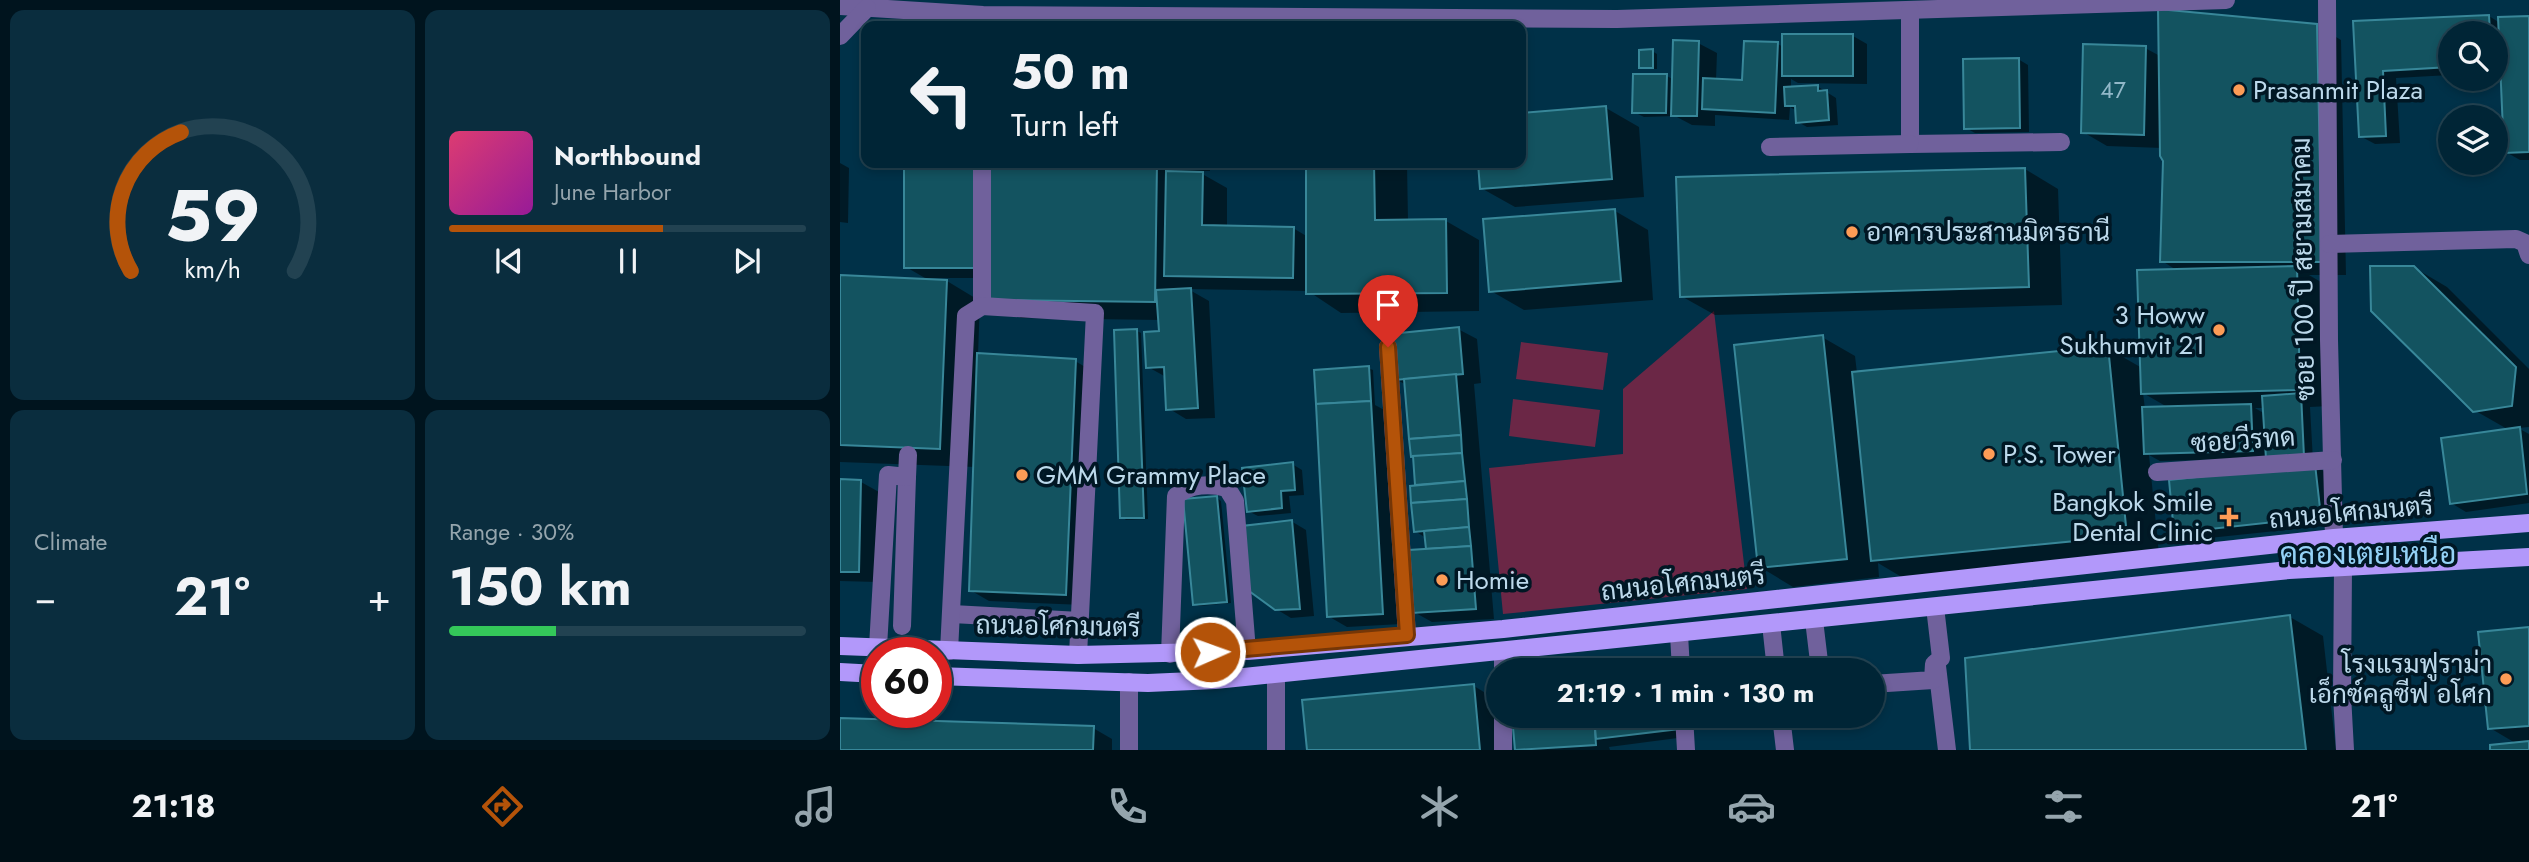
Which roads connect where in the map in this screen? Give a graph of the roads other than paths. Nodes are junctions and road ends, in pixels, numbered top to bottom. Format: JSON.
{"nodes":[{"id":1,"x":2226,"y":0,"type":"edge"},
{"id":2,"x":2327,"y":0,"type":"edge"},
{"id":3,"x":840,"y":6,"type":"edge"},
{"id":4,"x":1920,"y":7,"type":"edge"},
{"id":5,"x":867,"y":8,"type":"junction"},
{"id":6,"x":983,"y":20,"type":"edge"},
{"id":7,"x":840,"y":36,"type":"edge"},
{"id":8,"x":2061,"y":142,"type":"dead end"},
{"id":9,"x":1910,"y":144,"type":"junction"},
{"id":10,"x":1770,"y":147,"type":"dead end"},
{"id":11,"x":982,"y":168,"type":"edge"},
{"id":12,"x":2329,"y":244,"type":"junction"},
{"id":13,"x":2529,"y":256,"type":"edge"},
{"id":14,"x":982,"y":306,"type":"junction"},
{"id":15,"x":1388,"y":347,"type":"dead end"},
{"id":16,"x":908,"y":455,"type":"dead end"},
{"id":17,"x":2333,"y":460,"type":"junction"},
{"id":18,"x":2157,"y":472,"type":"dead end"},
{"id":19,"x":907,"y":477,"type":"junction"},
{"id":20,"x":2529,"y":523,"type":"edge"},
{"id":21,"x":2334,"y":538,"type":"junction"},
{"id":22,"x":2529,"y":557,"type":"edge"},
{"id":23,"x":2343,"y":567,"type":"junction"},
{"id":24,"x":1936,"y":607,"type":"junction"},
{"id":25,"x":953,"y":614,"type":"junction"},
{"id":26,"x":1814,"y":620,"type":"junction"},
{"id":27,"x":1080,"y":621,"type":"junction"},
{"id":28,"x":1771,"y":624,"type":"junction"},
{"id":29,"x":902,"y":626,"type":"dead end"},
{"id":30,"x":1407,"y":635,"type":"junction"},
{"id":31,"x":1679,"y":635,"type":"junction"},
{"id":32,"x":879,"y":637,"type":"edge"},
{"id":33,"x":951,"y":637,"type":"edge"},
{"id":34,"x":840,"y":646,"type":"edge"},
{"id":35,"x":861,"y":647,"type":"edge"},
{"id":36,"x":952,"y":650,"type":"edge"},
{"id":37,"x":1247,"y":651,"type":"junction"},
{"id":38,"x":1170,"y":654,"type":"junction"},
{"id":39,"x":1078,"y":655,"type":"junction"},
{"id":40,"x":1529,"y":658,"type":"edge"},
{"id":41,"x":1680,"y":658,"type":"edge"},
{"id":42,"x":1775,"y":658,"type":"edge"},
{"id":43,"x":1819,"y":658,"type":"edge"},
{"id":44,"x":1937,"y":662,"type":"junction"},
{"id":45,"x":1486,"y":663,"type":"edge"},
{"id":46,"x":840,"y":672,"type":"edge"},
{"id":47,"x":861,"y":673,"type":"edge"},
{"id":48,"x":1276,"y":674,"type":"junction"},
{"id":49,"x":952,"y":676,"type":"edge"},
{"id":50,"x":1129,"y":682,"type":"junction"},
{"id":51,"x":1885,"y":684,"type":"edge"},
{"id":52,"x":1503,"y":728,"type":"edge"},
{"id":53,"x":1685,"y":728,"type":"edge"},
{"id":54,"x":1782,"y":728,"type":"edge"},
{"id":55,"x":1129,"y":750,"type":"edge"},
{"id":56,"x":1276,"y":750,"type":"edge"},
{"id":57,"x":1503,"y":750,"type":"edge"},
{"id":58,"x":1686,"y":750,"type":"edge"},
{"id":59,"x":1785,"y":750,"type":"edge"},
{"id":60,"x":1947,"y":750,"type":"edge"},
{"id":61,"x":2345,"y":750,"type":"edge"}],
"edges":[{"from":1,"to":4,"type":"street"},
{"from":2,"to":12,"type":"street","name":"ซอย 100 ปี สยามสมาคม"},
{"from":3,"to":5,"type":"street"},
{"from":4,"to":6,"type":"street"},
{"from":4,"to":9,"type":"street"},
{"from":5,"to":6,"type":"street"},
{"from":5,"to":7,"type":"street"},
{"from":8,"to":9,"type":"street"},
{"from":9,"to":10,"type":"street"},
{"from":11,"to":14,"type":"street"},
{"from":12,"to":13,"type":"street"},
{"from":12,"to":17,"type":"street","name":"ซอย 100 ปี สยามสมาคม"},
{"from":14,"to":25,"type":"street"},
{"from":14,"to":27,"type":"street"},
{"from":15,"to":30,"type":"street"},
{"from":16,"to":19,"type":"street"},
{"from":17,"to":18,"type":"street","name":"ซอยวีรทด"},
{"from":17,"to":21,"type":"street","name":"ซอย 100 ปี สยามสมาคม"},
{"from":19,"to":29,"type":"street"},
{"from":19,"to":32,"type":"street"},
{"from":20,"to":21,"type":"main road","name":"ถนนอโศกมนตรี"},
{"from":21,"to":30,"type":"main road","name":"ถนนอโศกมนตรี"},
{"from":22,"to":23,"type":"main road","name":"ถนนอโศกมนตรี"},
{"from":23,"to":24,"type":"main road","name":"ถนนอโศกมนตรี"},
{"from":23,"to":61,"type":"street"},
{"from":24,"to":26,"type":"main road","name":"ถนนอโศกมนตรี"},
{"from":24,"to":44,"type":"street"},
{"from":25,"to":27,"type":"street"},
{"from":25,"to":33,"type":"street"},
{"from":26,"to":28,"type":"main road","name":"ถนนอโศกมนตรี"},
{"from":26,"to":43,"type":"street"},
{"from":27,"to":39,"type":"street"},
{"from":28,"to":31,"type":"main road","name":"ถนนอโศกมนตรี"},
{"from":28,"to":42,"type":"street"},
{"from":30,"to":37,"type":"main road","name":"ถนนอโศกมนตรี"},
{"from":31,"to":40,"type":"main road","name":"ถนนอโศกมนตรี"},
{"from":31,"to":41,"type":"street"},
{"from":34,"to":35,"type":"main road","name":"ถนนอโศกมนตรี"},
{"from":36,"to":39,"type":"main road","name":"ถนนอโศกมนตรี"},
{"from":37,"to":38,"type":"main road","name":"ถนนอโศกมนตรี"},
{"from":37,"to":38,"type":"street"},
{"from":38,"to":39,"type":"main road","name":"ถนนอโศกมนตรี"},
{"from":44,"to":51,"type":"street"},
{"from":44,"to":60,"type":"street"},
{"from":45,"to":48,"type":"main road","name":"ถนนอโศกมนตรี"},
{"from":46,"to":47,"type":"main road"},
{"from":48,"to":50,"type":"main road","name":"ถนนอโศกมนตรี"},
{"from":48,"to":56,"type":"street"},
{"from":49,"to":50,"type":"main road","name":"ถนนอโศกมนตรี"},
{"from":50,"to":55,"type":"street"},
{"from":52,"to":57,"type":"street"},
{"from":53,"to":58,"type":"street"},
{"from":54,"to":59,"type":"street"}]}
